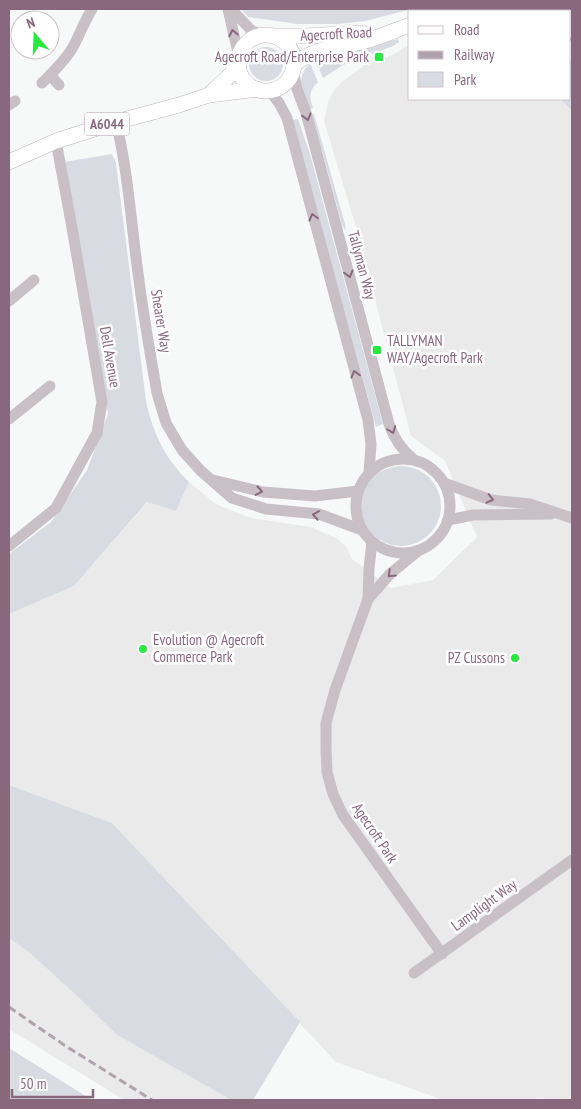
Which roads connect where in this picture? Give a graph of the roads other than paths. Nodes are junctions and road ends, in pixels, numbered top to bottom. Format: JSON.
{"nodes":[{"id":1,"x":92,"y":9,"type":"edge"},
{"id":2,"x":230,"y":9,"type":"edge"},
{"id":3,"x":403,"y":28,"type":"edge"},
{"id":4,"x":270,"y":36,"type":"junction"},
{"id":5,"x":239,"y":60,"type":"junction"},
{"id":6,"x":294,"y":67,"type":"junction"},
{"id":7,"x":59,"y":85,"type":"dead end"},
{"id":8,"x":263,"y":90,"type":"junction"},
{"id":9,"x":209,"y":95,"type":"junction"},
{"id":10,"x":116,"y":122,"type":"junction"},
{"id":11,"x":56,"y":142,"type":"junction"},
{"id":12,"x":9,"y":162,"type":"edge"},
{"id":13,"x":34,"y":280,"type":"dead end"},
{"id":14,"x":9,"y":301,"type":"edge"},
{"id":15,"x":50,"y":386,"type":"dead end"},
{"id":16,"x":9,"y":419,"type":"edge"},
{"id":17,"x":414,"y":460,"type":"junction"},
{"id":18,"x":369,"y":473,"type":"junction"},
{"id":19,"x":211,"y":480,"type":"junction"},
{"id":20,"x":444,"y":483,"type":"junction"},
{"id":21,"x":358,"y":491,"type":"junction"},
{"id":22,"x":561,"y":514,"type":"junction"},
{"id":23,"x":572,"y":518,"type":"edge"},
{"id":24,"x":448,"y":520,"type":"junction"},
{"id":25,"x":362,"y":530,"type":"junction"},
{"id":26,"x":372,"y":542,"type":"junction"},
{"id":27,"x":9,"y":546,"type":"edge"},
{"id":28,"x":418,"y":551,"type":"junction"},
{"id":29,"x":368,"y":600,"type":"junction"},
{"id":30,"x":572,"y":860,"type":"edge"},
{"id":31,"x":442,"y":954,"type":"junction"},
{"id":32,"x":414,"y":973,"type":"dead end"}],
"edges":[{"from":1,"to":7,"type":"street"},
{"from":2,"to":4,"type":"street"},
{"from":5,"to":2,"type":"street","one_way":true},
{"from":3,"to":4,"type":"main road","name":"Agecroft Road"},
{"from":3,"to":6,"type":"main road","name":"Agecroft Road"},
{"from":4,"to":5,"type":"main road"},
{"from":4,"to":6,"type":"main road"},
{"from":5,"to":8,"type":"main road"},
{"from":5,"to":9,"type":"main road","number":"A6044"},
{"from":6,"to":8,"type":"main road"},
{"from":6,"to":17,"type":"street","name":"Tallyman Way","one_way":true},
{"from":8,"to":9,"type":"main road","number":"A6044"},
{"from":18,"to":8,"type":"street","one_way":true},
{"from":9,"to":10,"type":"main road","number":"A6044"},
{"from":10,"to":11,"type":"main road","number":"A6044"},
{"from":10,"to":19,"type":"street","name":"Shearer Way"},
{"from":11,"to":12,"type":"main road","number":"A6044"},
{"from":11,"to":27,"type":"street","name":"Dell Avenue"},
{"from":13,"to":14,"type":"street"},
{"from":15,"to":16,"type":"street"},
{"from":17,"to":18,"type":"street"},
{"from":17,"to":20,"type":"street"},
{"from":18,"to":21,"type":"street"},
{"from":19,"to":21,"type":"street","one_way":true},
{"from":25,"to":19,"type":"street","name":"Shearer Way","one_way":true},
{"from":20,"to":22,"type":"street","one_way":true},
{"from":20,"to":24,"type":"street"},
{"from":21,"to":25,"type":"street"},
{"from":22,"to":23,"type":"street"},
{"from":22,"to":24,"type":"street"},
{"from":24,"to":28,"type":"street"},
{"from":25,"to":26,"type":"street"},
{"from":26,"to":28,"type":"street"},
{"from":26,"to":29,"type":"street"},
{"from":28,"to":29,"type":"street","one_way":true},
{"from":29,"to":31,"type":"street","name":"Agecroft Park"},
{"from":30,"to":31,"type":"street","name":"Lamplight Way"},
{"from":31,"to":32,"type":"street","name":"Lamplight Way"}]}
